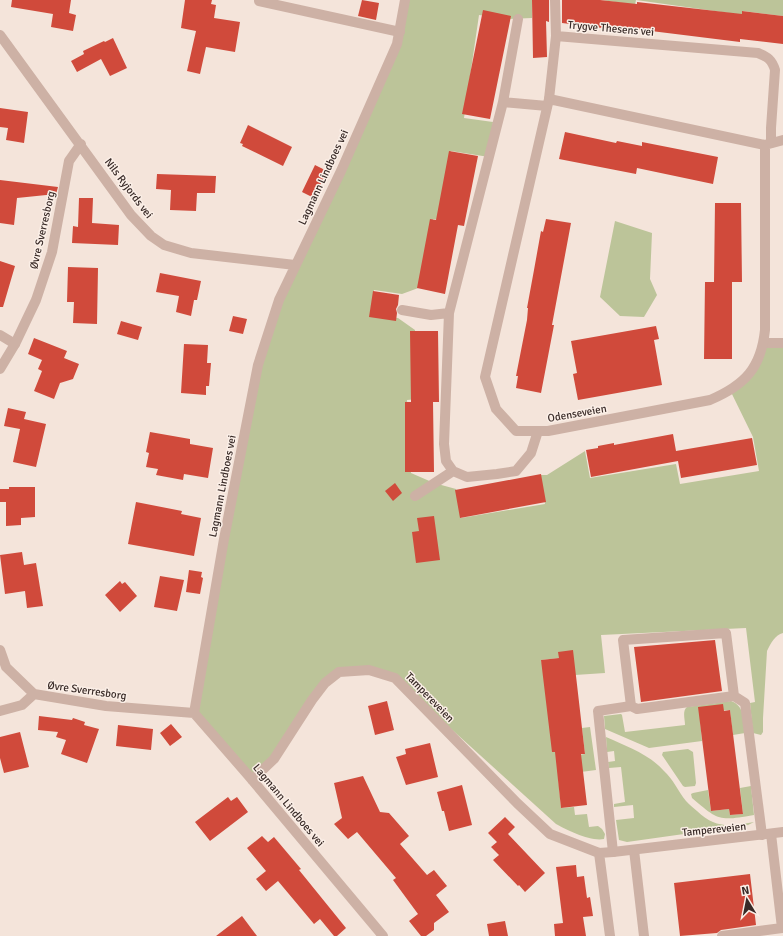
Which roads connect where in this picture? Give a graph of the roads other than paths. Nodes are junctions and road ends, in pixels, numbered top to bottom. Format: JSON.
{"nodes":[{"id":1,"x":405,"y":0,"type":"edge"},
{"id":2,"x":555,"y":0,"type":"edge"},
{"id":3,"x":259,"y":1,"type":"dead end"},
{"id":4,"x":518,"y":19,"type":"dead end"},
{"id":5,"x":400,"y":32,"type":"junction"},
{"id":6,"x":0,"y":35,"type":"edge"},
{"id":7,"x":556,"y":36,"type":"junction"},
{"id":8,"x":503,"y":102,"type":"junction"},
{"id":9,"x":548,"y":102,"type":"junction"},
{"id":10,"x":783,"y":140,"type":"edge"},
{"id":11,"x":81,"y":144,"type":"junction"},
{"id":12,"x":768,"y":144,"type":"junction"},
{"id":13,"x":295,"y":265,"type":"junction"},
{"id":14,"x":402,"y":310,"type":"dead end"},
{"id":15,"x":449,"y":313,"type":"junction"},
{"id":16,"x":0,"y":335,"type":"edge"},
{"id":17,"x":764,"y":343,"type":"junction"},
{"id":18,"x":783,"y":343,"type":"edge"},
{"id":19,"x":15,"y":344,"type":"junction"},
{"id":20,"x":0,"y":369,"type":"edge"},
{"id":21,"x":538,"y":431,"type":"junction"},
{"id":22,"x":453,"y":471,"type":"junction"},
{"id":23,"x":415,"y":496,"type":"dead end"},
{"id":24,"x":0,"y":650,"type":"edge"},
{"id":25,"x":34,"y":694,"type":"junction"},
{"id":26,"x":734,"y":696,"type":"junction"},
{"id":27,"x":631,"y":706,"type":"junction"},
{"id":28,"x":0,"y":711,"type":"edge"},
{"id":29,"x":194,"y":713,"type":"junction"},
{"id":30,"x":252,"y":780,"type":"junction"},
{"id":31,"x":783,"y":832,"type":"edge"},
{"id":32,"x":767,"y":834,"type":"junction"},
{"id":33,"x":634,"y":850,"type":"junction"},
{"id":34,"x":599,"y":852,"type":"junction"},
{"id":35,"x":613,"y":852,"type":"junction"},
{"id":36,"x":782,"y":928,"type":"edge"},
{"id":37,"x":383,"y":936,"type":"edge"},
{"id":38,"x":610,"y":936,"type":"edge"},
{"id":39,"x":644,"y":936,"type":"edge"},
{"id":40,"x":722,"y":936,"type":"edge"}],
"edges":[{"from":1,"to":5,"type":"street","name":"Lagmann Lindboes vei"},
{"from":2,"to":7,"type":"street"},
{"from":3,"to":5,"type":"street"},
{"from":4,"to":8,"type":"street"},
{"from":5,"to":13,"type":"street","name":"Lagmann Lindboes vei"},
{"from":6,"to":11,"type":"street","name":"Nils Ryjords vei"},
{"from":7,"to":9,"type":"street","name":"Trygve Thesens vei"},
{"from":7,"to":12,"type":"street","name":"Trygve Thesens vei"},
{"from":8,"to":9,"type":"street"},
{"from":8,"to":15,"type":"street"},
{"from":9,"to":12,"type":"street"},
{"from":9,"to":21,"type":"street","name":"Odenseveien"},
{"from":10,"to":12,"type":"street"},
{"from":11,"to":13,"type":"street","name":"Nils Ryjords vei"},
{"from":11,"to":19,"type":"street","name":"Øvre Sverresborg"},
{"from":12,"to":17,"type":"street","name":"Odenseveien"},
{"from":13,"to":29,"type":"street","name":"Lagmann Lindboes vei"},
{"from":14,"to":15,"type":"street"},
{"from":15,"to":22,"type":"street"},
{"from":16,"to":19,"type":"street"},
{"from":17,"to":18,"type":"street"},
{"from":17,"to":21,"type":"street","name":"Odenseveien"},
{"from":19,"to":20,"type":"street","name":"Øvre Sverresborg"},
{"from":21,"to":22,"type":"street"},
{"from":22,"to":23,"type":"street"},
{"from":24,"to":25,"type":"street","name":"Øvre Sverresborg"},
{"from":25,"to":28,"type":"street"},
{"from":25,"to":29,"type":"street","name":"Øvre Sverresborg"},
{"from":26,"to":27,"type":"street"},
{"from":26,"to":27,"type":"street"},
{"from":26,"to":32,"type":"street"},
{"from":27,"to":35,"type":"street"},
{"from":29,"to":30,"type":"street","name":"Lagmann Lindboes vei"},
{"from":30,"to":34,"type":"street","name":"Tampereveien"},
{"from":30,"to":37,"type":"street","name":"Lagmann Lindboes vei"},
{"from":31,"to":32,"type":"street","name":"Tampereveien"},
{"from":32,"to":33,"type":"street","name":"Tampereveien"},
{"from":32,"to":36,"type":"street"},
{"from":33,"to":35,"type":"street","name":"Tampereveien"},
{"from":33,"to":39,"type":"street"},
{"from":34,"to":35,"type":"street","name":"Tampereveien"},
{"from":34,"to":38,"type":"street"},
{"from":36,"to":40,"type":"street"}]}
